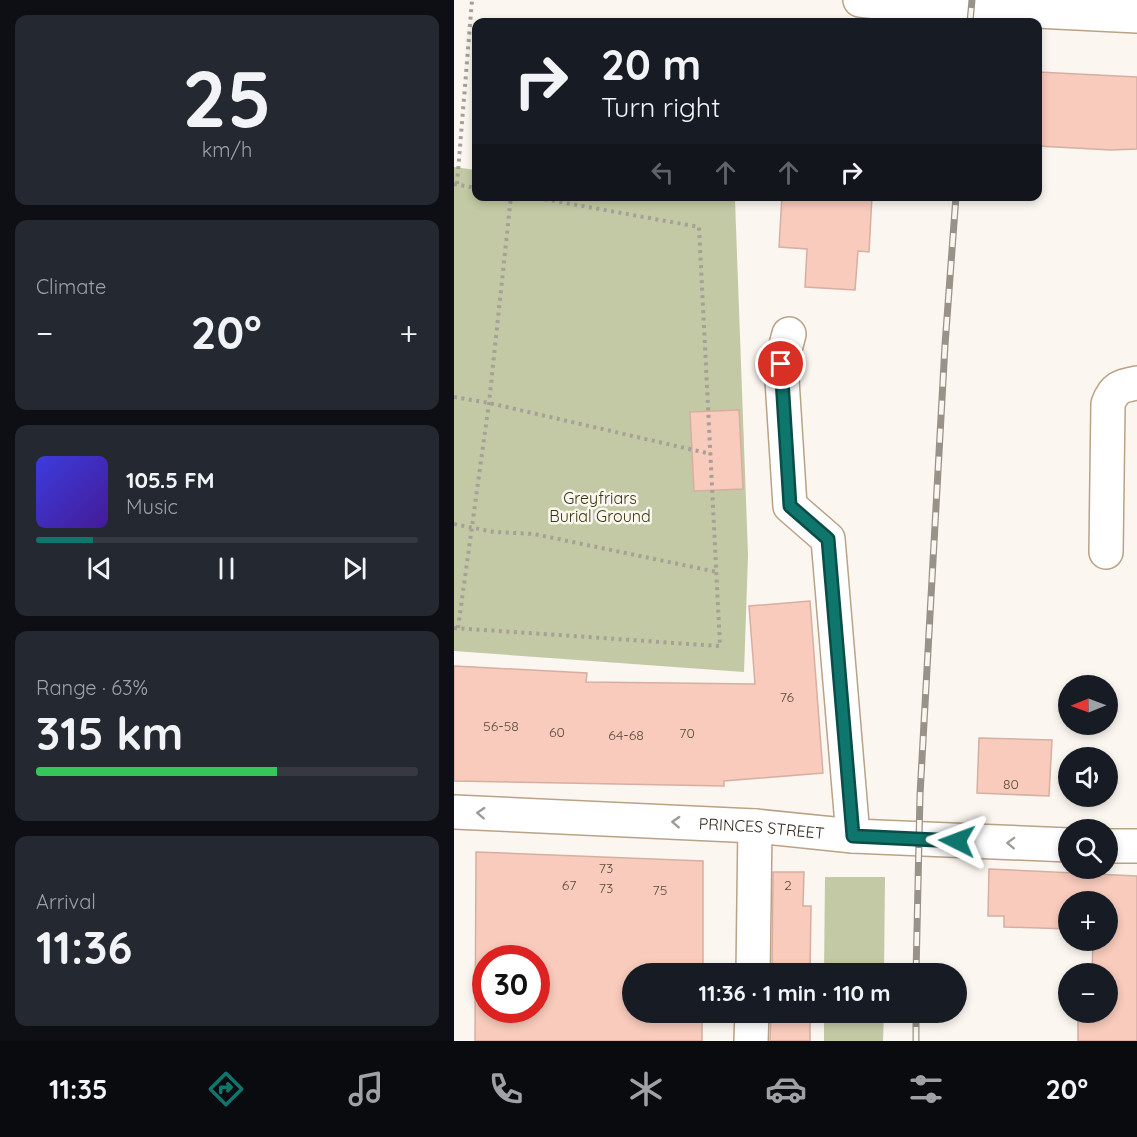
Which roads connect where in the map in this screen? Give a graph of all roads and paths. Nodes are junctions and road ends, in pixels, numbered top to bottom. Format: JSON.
{"nodes":[{"id":1,"x":472,"y":0,"type":"edge"},
{"id":2,"x":860,"y":0,"type":"edge"},
{"id":3,"x":895,"y":13,"type":"edge"},
{"id":4,"x":1136,"y":16,"type":"edge"},
{"id":5,"x":456,"y":184,"type":"edge"},
{"id":6,"x":472,"y":187,"type":"edge"},
{"id":7,"x":510,"y":201,"type":"edge"},
{"id":8,"x":555,"y":201,"type":"edge"},
{"id":9,"x":789,"y":334,"type":"dead end"},
{"id":10,"x":1136,"y":383,"type":"edge"},
{"id":11,"x":454,"y":397,"type":"edge"},
{"id":12,"x":489,"y":403,"type":"junction"},
{"id":13,"x":711,"y":454,"type":"junction"},
{"id":14,"x":454,"y":524,"type":"edge"},
{"id":15,"x":472,"y":526,"type":"junction"},
{"id":16,"x":1106,"y":552,"type":"dead end"},
{"id":17,"x":717,"y":572,"type":"junction"},
{"id":18,"x":456,"y":628,"type":"edge"},
{"id":19,"x":454,"y":812,"type":"edge"},
{"id":20,"x":755,"y":826,"type":"junction"},
{"id":21,"x":853,"y":836,"type":"junction"},
{"id":22,"x":1058,"y":845,"type":"edge"},
{"id":23,"x":1118,"y":846,"type":"edge"},
{"id":24,"x":1136,"y":846,"type":"edge"},
{"id":25,"x":752,"y":963,"type":"edge"},
{"id":26,"x":752,"y":1023,"type":"edge"},
{"id":27,"x":751,"y":1041,"type":"edge"}],
"edges":[{"from":1,"to":5,"type":"path"},
{"from":2,"to":3,"type":"street"},
{"from":3,"to":4,"type":"street"},
{"from":5,"to":6,"type":"path"},
{"from":7,"to":12,"type":"path"},
{"from":8,"to":13,"type":"path"},
{"from":9,"to":21,"type":"street"},
{"from":10,"to":16,"type":"street"},
{"from":11,"to":12,"type":"path"},
{"from":12,"to":13,"type":"path"},
{"from":12,"to":15,"type":"path"},
{"from":13,"to":17,"type":"path"},
{"from":14,"to":15,"type":"path"},
{"from":15,"to":17,"type":"path"},
{"from":15,"to":18,"type":"path"},
{"from":17,"to":18,"type":"path"},
{"from":20,"to":19,"type":"street","name":"PRINCES STREET","one_way":true},
{"from":20,"to":21,"type":"street","name":"PRINCES STREET"},
{"from":20,"to":25,"type":"street"},
{"from":22,"to":21,"type":"street","name":"PRINCES STREET","one_way":true},
{"from":23,"to":24,"type":"street"},
{"from":26,"to":27,"type":"street"}]}
